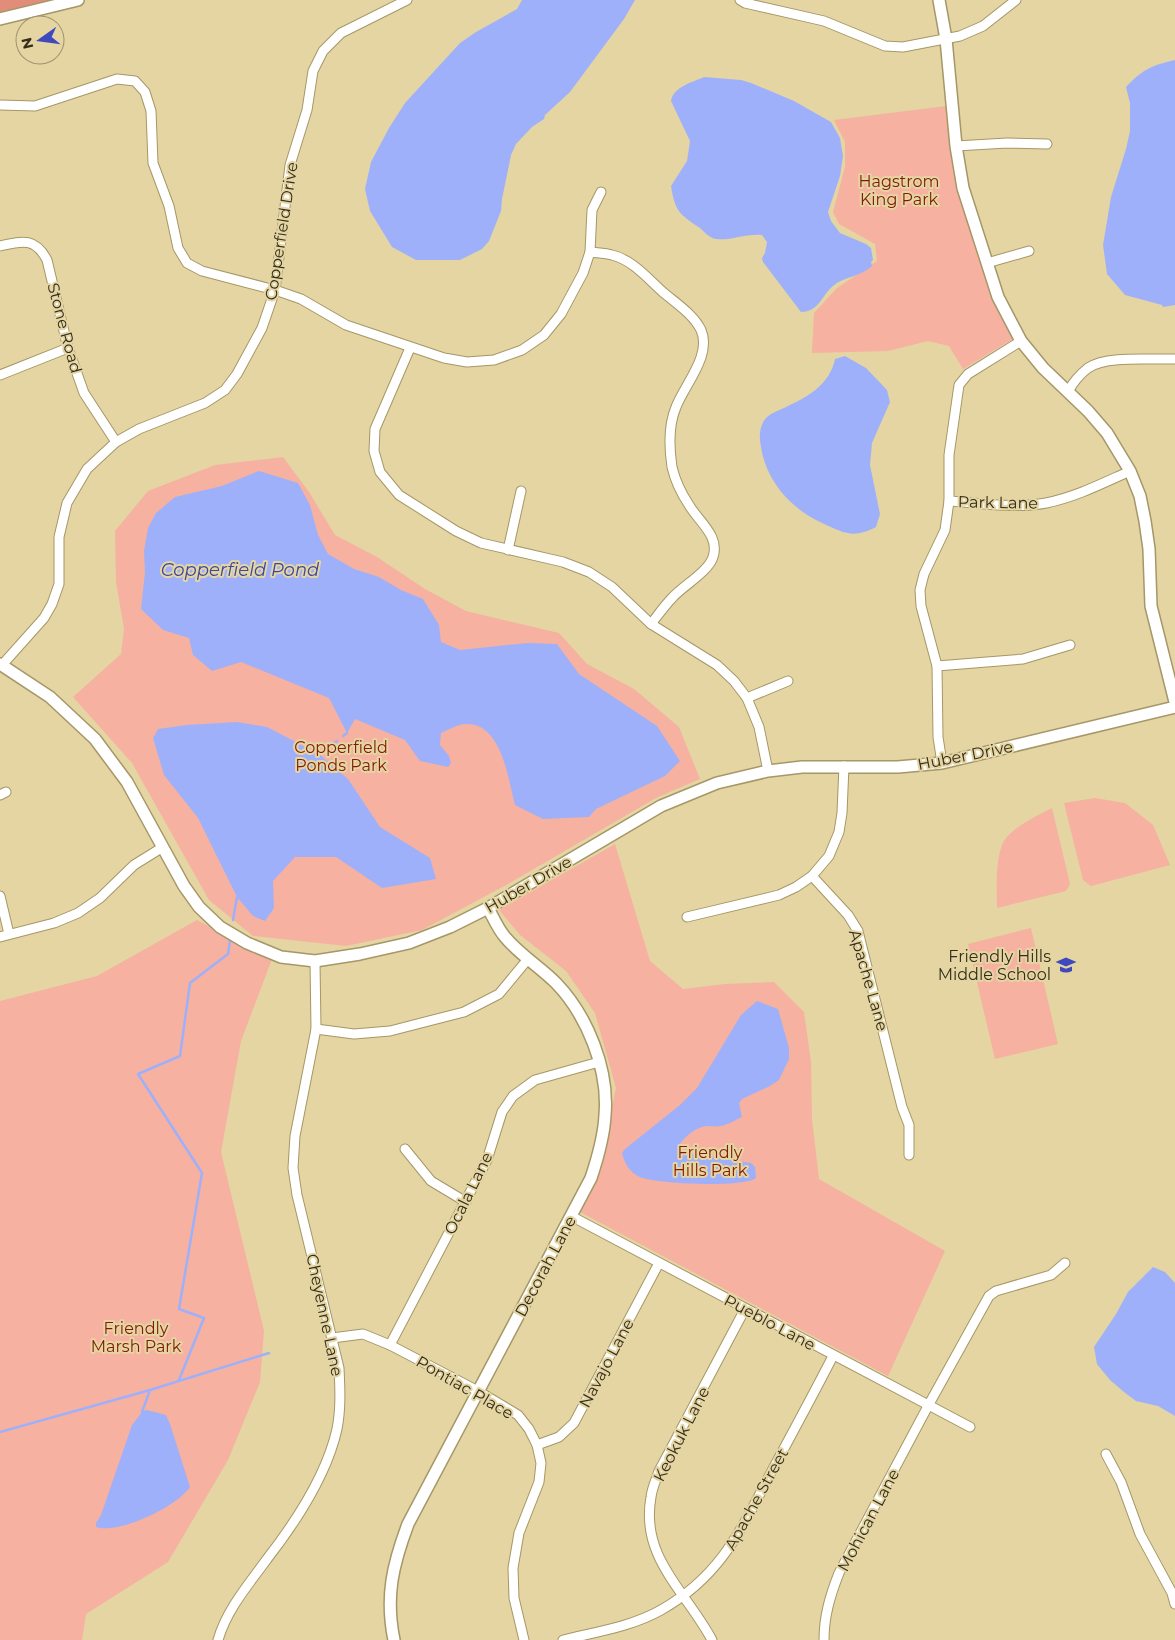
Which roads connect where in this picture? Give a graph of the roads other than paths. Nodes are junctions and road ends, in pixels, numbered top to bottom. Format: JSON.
{"nodes":[{"id":1,"x":78,"y":0,"type":"edge"},
{"id":2,"x":406,"y":0,"type":"edge"},
{"id":3,"x":740,"y":0,"type":"edge"},
{"id":4,"x":939,"y":0,"type":"edge"},
{"id":5,"x":1016,"y":0,"type":"edge"},
{"id":6,"x":0,"y":19,"type":"edge"},
{"id":7,"x":946,"y":39,"type":"junction"},
{"id":8,"x":0,"y":105,"type":"edge"},
{"id":9,"x":1047,"y":144,"type":"dead end"},
{"id":10,"x":956,"y":146,"type":"junction"},
{"id":11,"x":601,"y":192,"type":"dead end"},
{"id":12,"x":0,"y":246,"type":"edge"},
{"id":13,"x":1029,"y":251,"type":"dead end"},
{"id":14,"x":590,"y":252,"type":"junction"},
{"id":15,"x":987,"y":263,"type":"junction"},
{"id":16,"x":275,"y":290,"type":"junction"},
{"id":17,"x":1021,"y":341,"type":"junction"},
{"id":18,"x":68,"y":348,"type":"junction"},
{"id":19,"x":410,"y":348,"type":"junction"},
{"id":20,"x":1175,"y":359,"type":"edge"},
{"id":21,"x":0,"y":375,"type":"edge"},
{"id":22,"x":1068,"y":392,"type":"junction"},
{"id":23,"x":116,"y":442,"type":"junction"},
{"id":24,"x":1130,"y":472,"type":"junction"},
{"id":25,"x":521,"y":491,"type":"dead end"},
{"id":26,"x":949,"y":501,"type":"junction"},
{"id":27,"x":508,"y":550,"type":"junction"},
{"id":28,"x":651,"y":624,"type":"junction"},
{"id":29,"x":1070,"y":645,"type":"dead end"},
{"id":30,"x":1,"y":665,"type":"edge"},
{"id":31,"x":937,"y":666,"type":"junction"},
{"id":32,"x":788,"y":681,"type":"dead end"},
{"id":33,"x":747,"y":698,"type":"junction"},
{"id":34,"x":1175,"y":702,"type":"edge"},
{"id":35,"x":1175,"y":707,"type":"edge"},
{"id":36,"x":942,"y":763,"type":"junction"},
{"id":37,"x":844,"y":766,"type":"junction"},
{"id":38,"x":768,"y":771,"type":"junction"},
{"id":39,"x":164,"y":847,"type":"junction"},
{"id":40,"x":812,"y":876,"type":"junction"},
{"id":41,"x":0,"y":896,"type":"edge"},
{"id":42,"x":488,"y":908,"type":"junction"},
{"id":43,"x":687,"y":917,"type":"dead end"},
{"id":44,"x":5,"y":936,"type":"edge"},
{"id":45,"x":528,"y":959,"type":"junction"},
{"id":46,"x":315,"y":961,"type":"junction"},
{"id":47,"x":316,"y":1030,"type":"junction"},
{"id":48,"x":599,"y":1062,"type":"junction"},
{"id":49,"x":405,"y":1149,"type":"dead end"},
{"id":50,"x":909,"y":1155,"type":"dead end"},
{"id":51,"x":466,"y":1202,"type":"junction"},
{"id":52,"x":571,"y":1216,"type":"junction"},
{"id":53,"x":659,"y":1263,"type":"junction"},
{"id":54,"x":1065,"y":1263,"type":"dead end"},
{"id":55,"x":746,"y":1309,"type":"junction"},
{"id":56,"x":332,"y":1338,"type":"junction"},
{"id":57,"x":390,"y":1345,"type":"junction"},
{"id":58,"x":833,"y":1356,"type":"junction"},
{"id":59,"x":478,"y":1391,"type":"junction"},
{"id":60,"x":928,"y":1406,"type":"junction"},
{"id":61,"x":970,"y":1427,"type":"dead end"},
{"id":62,"x":537,"y":1445,"type":"junction"},
{"id":63,"x":1106,"y":1454,"type":"dead end"},
{"id":64,"x":683,"y":1596,"type":"junction"},
{"id":65,"x":1175,"y":1604,"type":"edge"},
{"id":66,"x":218,"y":1640,"type":"edge"},
{"id":67,"x":394,"y":1640,"type":"edge"},
{"id":68,"x":524,"y":1640,"type":"edge"},
{"id":69,"x":563,"y":1640,"type":"edge"},
{"id":70,"x":712,"y":1640,"type":"edge"},
{"id":71,"x":824,"y":1640,"type":"edge"}],
"edges":[{"from":1,"to":6,"type":"street"},
{"from":2,"to":16,"type":"street","name":"Copperfield Drive"},
{"from":3,"to":7,"type":"street"},
{"from":4,"to":7,"type":"street"},
{"from":5,"to":7,"type":"street"},
{"from":7,"to":10,"type":"street"},
{"from":8,"to":16,"type":"street"},
{"from":9,"to":10,"type":"street"},
{"from":10,"to":15,"type":"street"},
{"from":11,"to":14,"type":"street"},
{"from":12,"to":18,"type":"street","name":"Stone Road"},
{"from":13,"to":15,"type":"street"},
{"from":14,"to":19,"type":"street"},
{"from":14,"to":28,"type":"street"},
{"from":15,"to":17,"type":"street"},
{"from":16,"to":19,"type":"street"},
{"from":16,"to":23,"type":"street","name":"Copperfield Drive"},
{"from":17,"to":22,"type":"street"},
{"from":17,"to":26,"type":"street"},
{"from":18,"to":21,"type":"street"},
{"from":18,"to":23,"type":"street","name":"Stone Road"},
{"from":19,"to":27,"type":"street"},
{"from":20,"to":22,"type":"street"},
{"from":22,"to":24,"type":"street"},
{"from":23,"to":30,"type":"street","name":"Copperfield Drive"},
{"from":24,"to":26,"type":"street","name":"Park Lane"},
{"from":24,"to":34,"type":"street"},
{"from":25,"to":27,"type":"street"},
{"from":26,"to":31,"type":"street"},
{"from":27,"to":28,"type":"street"},
{"from":28,"to":33,"type":"street"},
{"from":29,"to":31,"type":"street"},
{"from":30,"to":39,"type":"street","name":"Huber Drive"},
{"from":31,"to":36,"type":"street"},
{"from":32,"to":33,"type":"street"},
{"from":33,"to":38,"type":"street"},
{"from":35,"to":36,"type":"street","name":"Huber Drive"},
{"from":36,"to":37,"type":"street","name":"Huber Drive"},
{"from":37,"to":38,"type":"street","name":"Huber Drive"},
{"from":37,"to":40,"type":"street"},
{"from":38,"to":42,"type":"street","name":"Huber Drive"},
{"from":39,"to":44,"type":"street"},
{"from":39,"to":46,"type":"street","name":"Huber Drive"},
{"from":40,"to":43,"type":"street"},
{"from":40,"to":50,"type":"street","name":"Apache Lane"},
{"from":41,"to":44,"type":"street"},
{"from":42,"to":45,"type":"street","name":"Decorah Lane"},
{"from":42,"to":46,"type":"street","name":"Huber Drive"},
{"from":45,"to":47,"type":"street"},
{"from":45,"to":48,"type":"street","name":"Decorah Lane"},
{"from":46,"to":47,"type":"street","name":"Cheyenne Lane"},
{"from":47,"to":56,"type":"street","name":"Cheyenne Lane"},
{"from":48,"to":51,"type":"street","name":"Ocala Lane"},
{"from":48,"to":52,"type":"street","name":"Decorah Lane"},
{"from":49,"to":51,"type":"street"},
{"from":51,"to":57,"type":"street","name":"Ocala Lane"},
{"from":52,"to":53,"type":"street","name":"Pueblo Lane"},
{"from":52,"to":59,"type":"street","name":"Decorah Lane"},
{"from":53,"to":55,"type":"street","name":"Pueblo Lane"},
{"from":53,"to":62,"type":"street","name":"Navajo Lane"},
{"from":54,"to":60,"type":"street","name":"Mohican Lane"},
{"from":55,"to":58,"type":"street","name":"Pueblo Lane"},
{"from":55,"to":64,"type":"street","name":"Keokuk Lane"},
{"from":56,"to":57,"type":"street","name":"Pontiac Place"},
{"from":56,"to":66,"type":"street","name":"Cheyenne Lane"},
{"from":57,"to":59,"type":"street","name":"Pontiac Place"},
{"from":58,"to":60,"type":"street","name":"Pueblo Lane"},
{"from":58,"to":64,"type":"street","name":"Apache Street"},
{"from":59,"to":62,"type":"street","name":"Pontiac Place"},
{"from":59,"to":67,"type":"street","name":"Decorah Lane"},
{"from":60,"to":61,"type":"street","name":"Pueblo Lane"},
{"from":60,"to":71,"type":"street","name":"Mohican Lane"},
{"from":62,"to":68,"type":"street","name":"Pontiac Place"},
{"from":63,"to":65,"type":"street"},
{"from":64,"to":69,"type":"street","name":"Apache Street"},
{"from":64,"to":70,"type":"street","name":"Keokuk Lane"}]}
